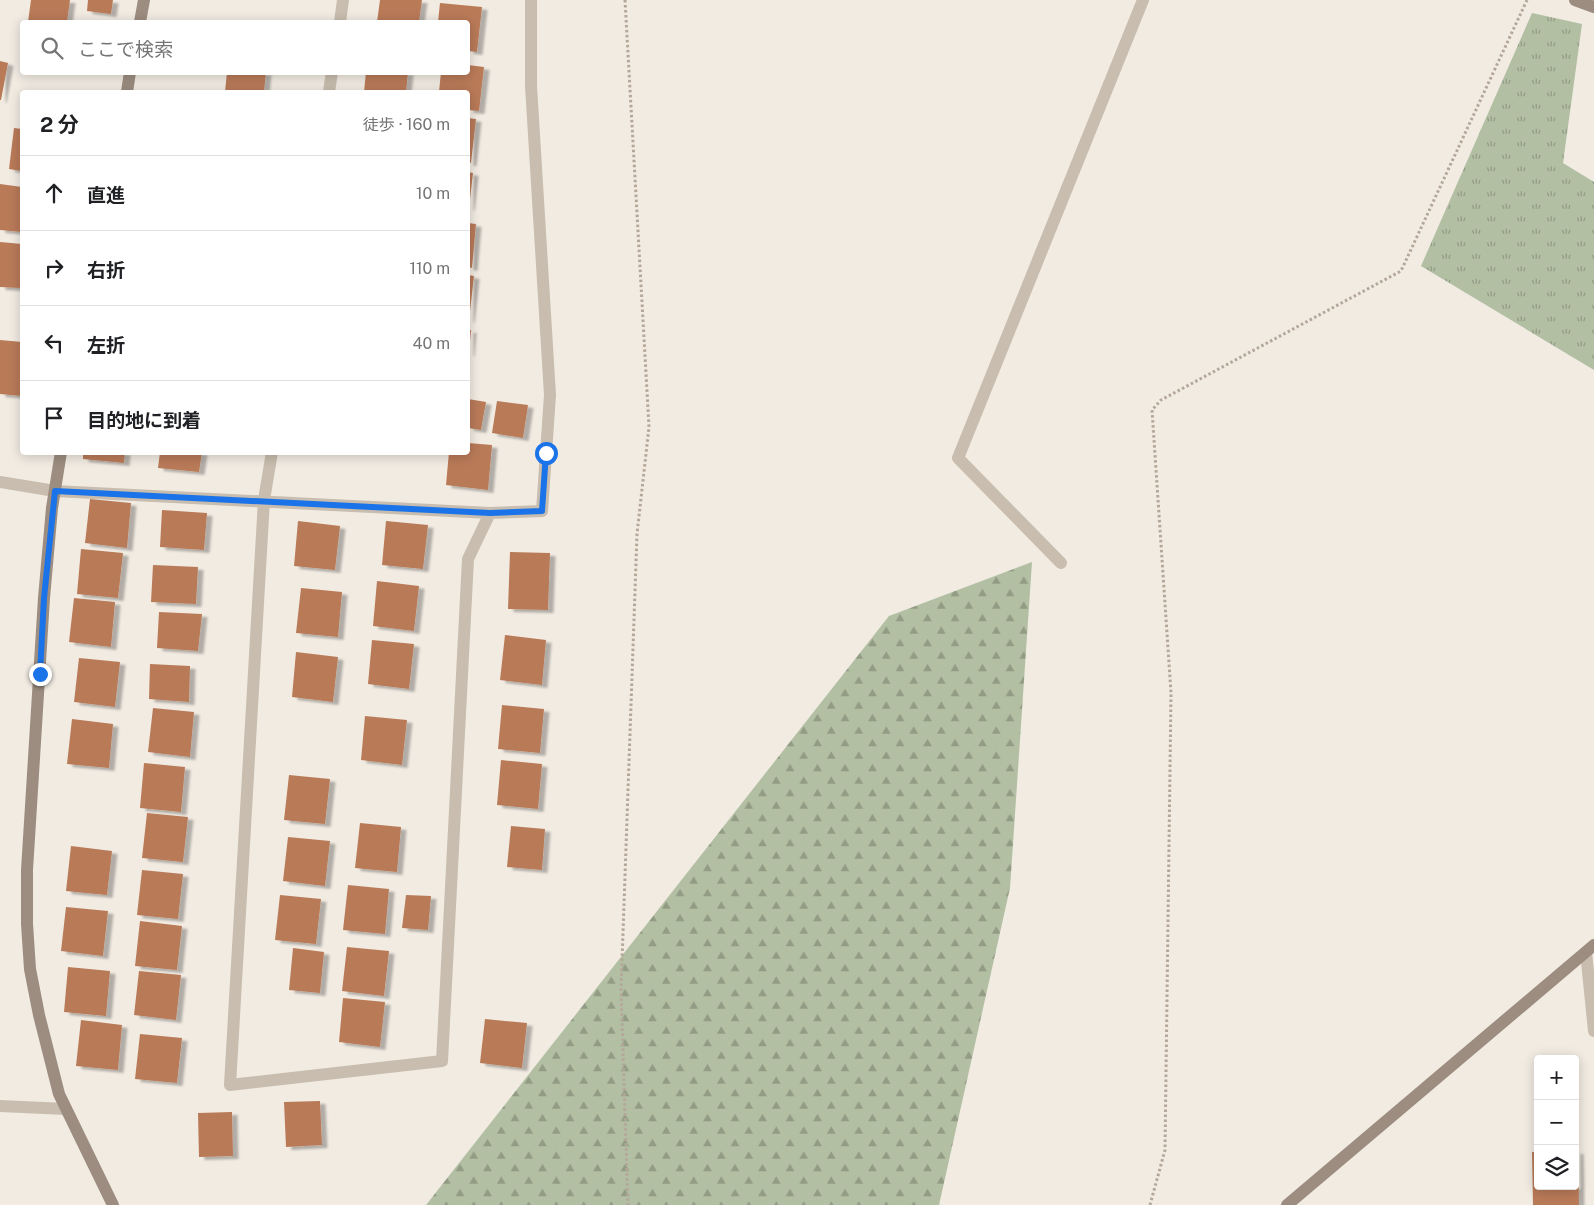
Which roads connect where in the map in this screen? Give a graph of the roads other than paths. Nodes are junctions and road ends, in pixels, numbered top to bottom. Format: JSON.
{"nodes":[{"id":1,"x":144,"y":0,"type":"edge"},
{"id":2,"x":343,"y":0,"type":"edge"},
{"id":3,"x":531,"y":0,"type":"edge"},
{"id":4,"x":1143,"y":0,"type":"edge"},
{"id":5,"x":1575,"y":0,"type":"edge"},
{"id":6,"x":1594,"y":7,"type":"edge"},
{"id":7,"x":140,"y":20,"type":"edge"},
{"id":8,"x":340,"y":20,"type":"edge"},
{"id":9,"x":130,"y":75,"type":"edge"},
{"id":10,"x":332,"y":75,"type":"edge"},
{"id":11,"x":127,"y":90,"type":"edge"},
{"id":12,"x":329,"y":90,"type":"edge"},
{"id":13,"x":61,"y":455,"type":"edge"},
{"id":14,"x":272,"y":455,"type":"edge"},
{"id":15,"x":0,"y":482,"type":"edge"},
{"id":16,"x":55,"y":491,"type":"junction"},
{"id":17,"x":264,"y":500,"type":"junction"},
{"id":18,"x":490,"y":513,"type":"junction"},
{"id":19,"x":1061,"y":563,"type":"dead end"},
{"id":20,"x":1590,"y":948,"type":"edge"},
{"id":21,"x":1594,"y":1031,"type":"edge"},
{"id":22,"x":0,"y":1106,"type":"edge"},
{"id":23,"x":66,"y":1109,"type":"junction"},
{"id":24,"x":113,"y":1205,"type":"edge"},
{"id":25,"x":1287,"y":1205,"type":"edge"}],
"edges":[{"from":1,"to":7,"type":"street"},
{"from":2,"to":8,"type":"street"},
{"from":3,"to":18,"type":"street"},
{"from":4,"to":19,"type":"street"},
{"from":5,"to":6,"type":"street"},
{"from":9,"to":11,"type":"street"},
{"from":10,"to":12,"type":"street"},
{"from":13,"to":16,"type":"street"},
{"from":14,"to":17,"type":"street"},
{"from":15,"to":16,"type":"street"},
{"from":16,"to":17,"type":"street"},
{"from":16,"to":23,"type":"street"},
{"from":17,"to":18,"type":"street"},
{"from":17,"to":18,"type":"street"},
{"from":20,"to":21,"type":"street"},
{"from":20,"to":25,"type":"street"},
{"from":22,"to":23,"type":"street"},
{"from":23,"to":24,"type":"street"}]}
